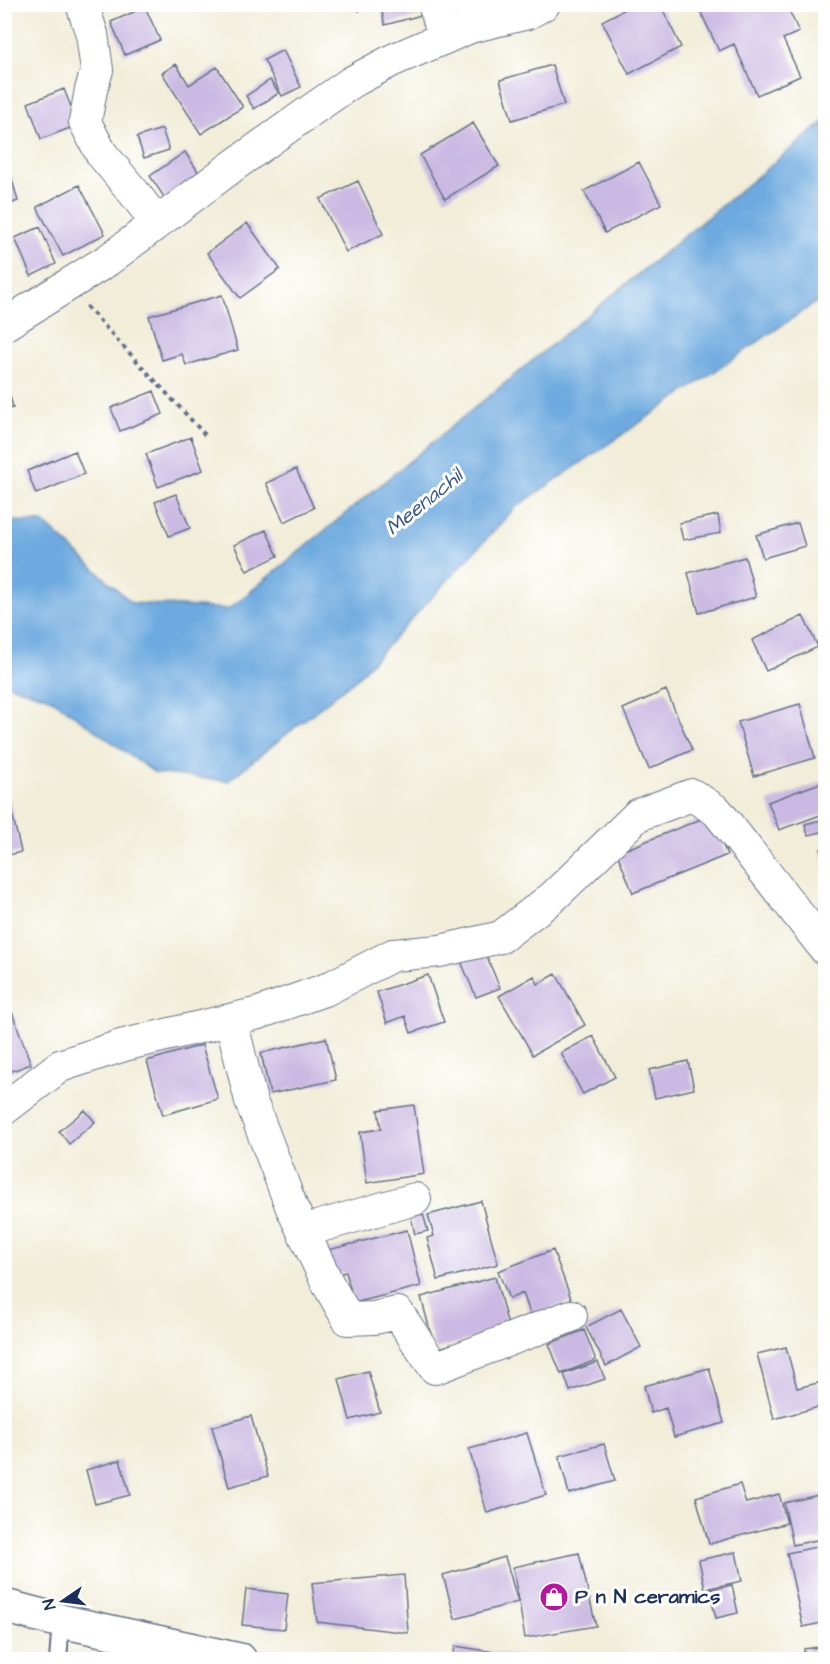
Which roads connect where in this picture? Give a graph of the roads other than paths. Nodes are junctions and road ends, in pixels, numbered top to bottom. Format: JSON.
{"nodes":[{"id":1,"x":82,"y":4,"type":"edge"},
{"id":2,"x":434,"y":4,"type":"edge"},
{"id":3,"x":544,"y":4,"type":"edge"},
{"id":4,"x":445,"y":38,"type":"junction"},
{"id":5,"x":157,"y":223,"type":"junction"},
{"id":6,"x":4,"y":325,"type":"edge"},
{"id":7,"x":825,"y":950,"type":"edge"},
{"id":8,"x":231,"y":1020,"type":"junction"},
{"id":9,"x":4,"y":1108,"type":"edge"},
{"id":10,"x":415,"y":1199,"type":"dead end"},
{"id":11,"x":303,"y":1231,"type":"junction"},
{"id":12,"x":571,"y":1316,"type":"dead end"},
{"id":13,"x":4,"y":1606,"type":"edge"},
{"id":14,"x":61,"y":1621,"type":"junction"},
{"id":15,"x":58,"y":1659,"type":"edge"},
{"id":16,"x":240,"y":1659,"type":"edge"}],
"edges":[{"from":1,"to":5,"type":"street"},
{"from":2,"to":4,"type":"street"},
{"from":3,"to":4,"type":"street"},
{"from":4,"to":5,"type":"street"},
{"from":5,"to":6,"type":"street"},
{"from":7,"to":8,"type":"street"},
{"from":8,"to":9,"type":"street"},
{"from":8,"to":11,"type":"street"},
{"from":10,"to":11,"type":"street"},
{"from":11,"to":12,"type":"street"},
{"from":13,"to":14,"type":"main road"},
{"from":14,"to":15,"type":"lane"},
{"from":14,"to":16,"type":"main road"}]}
